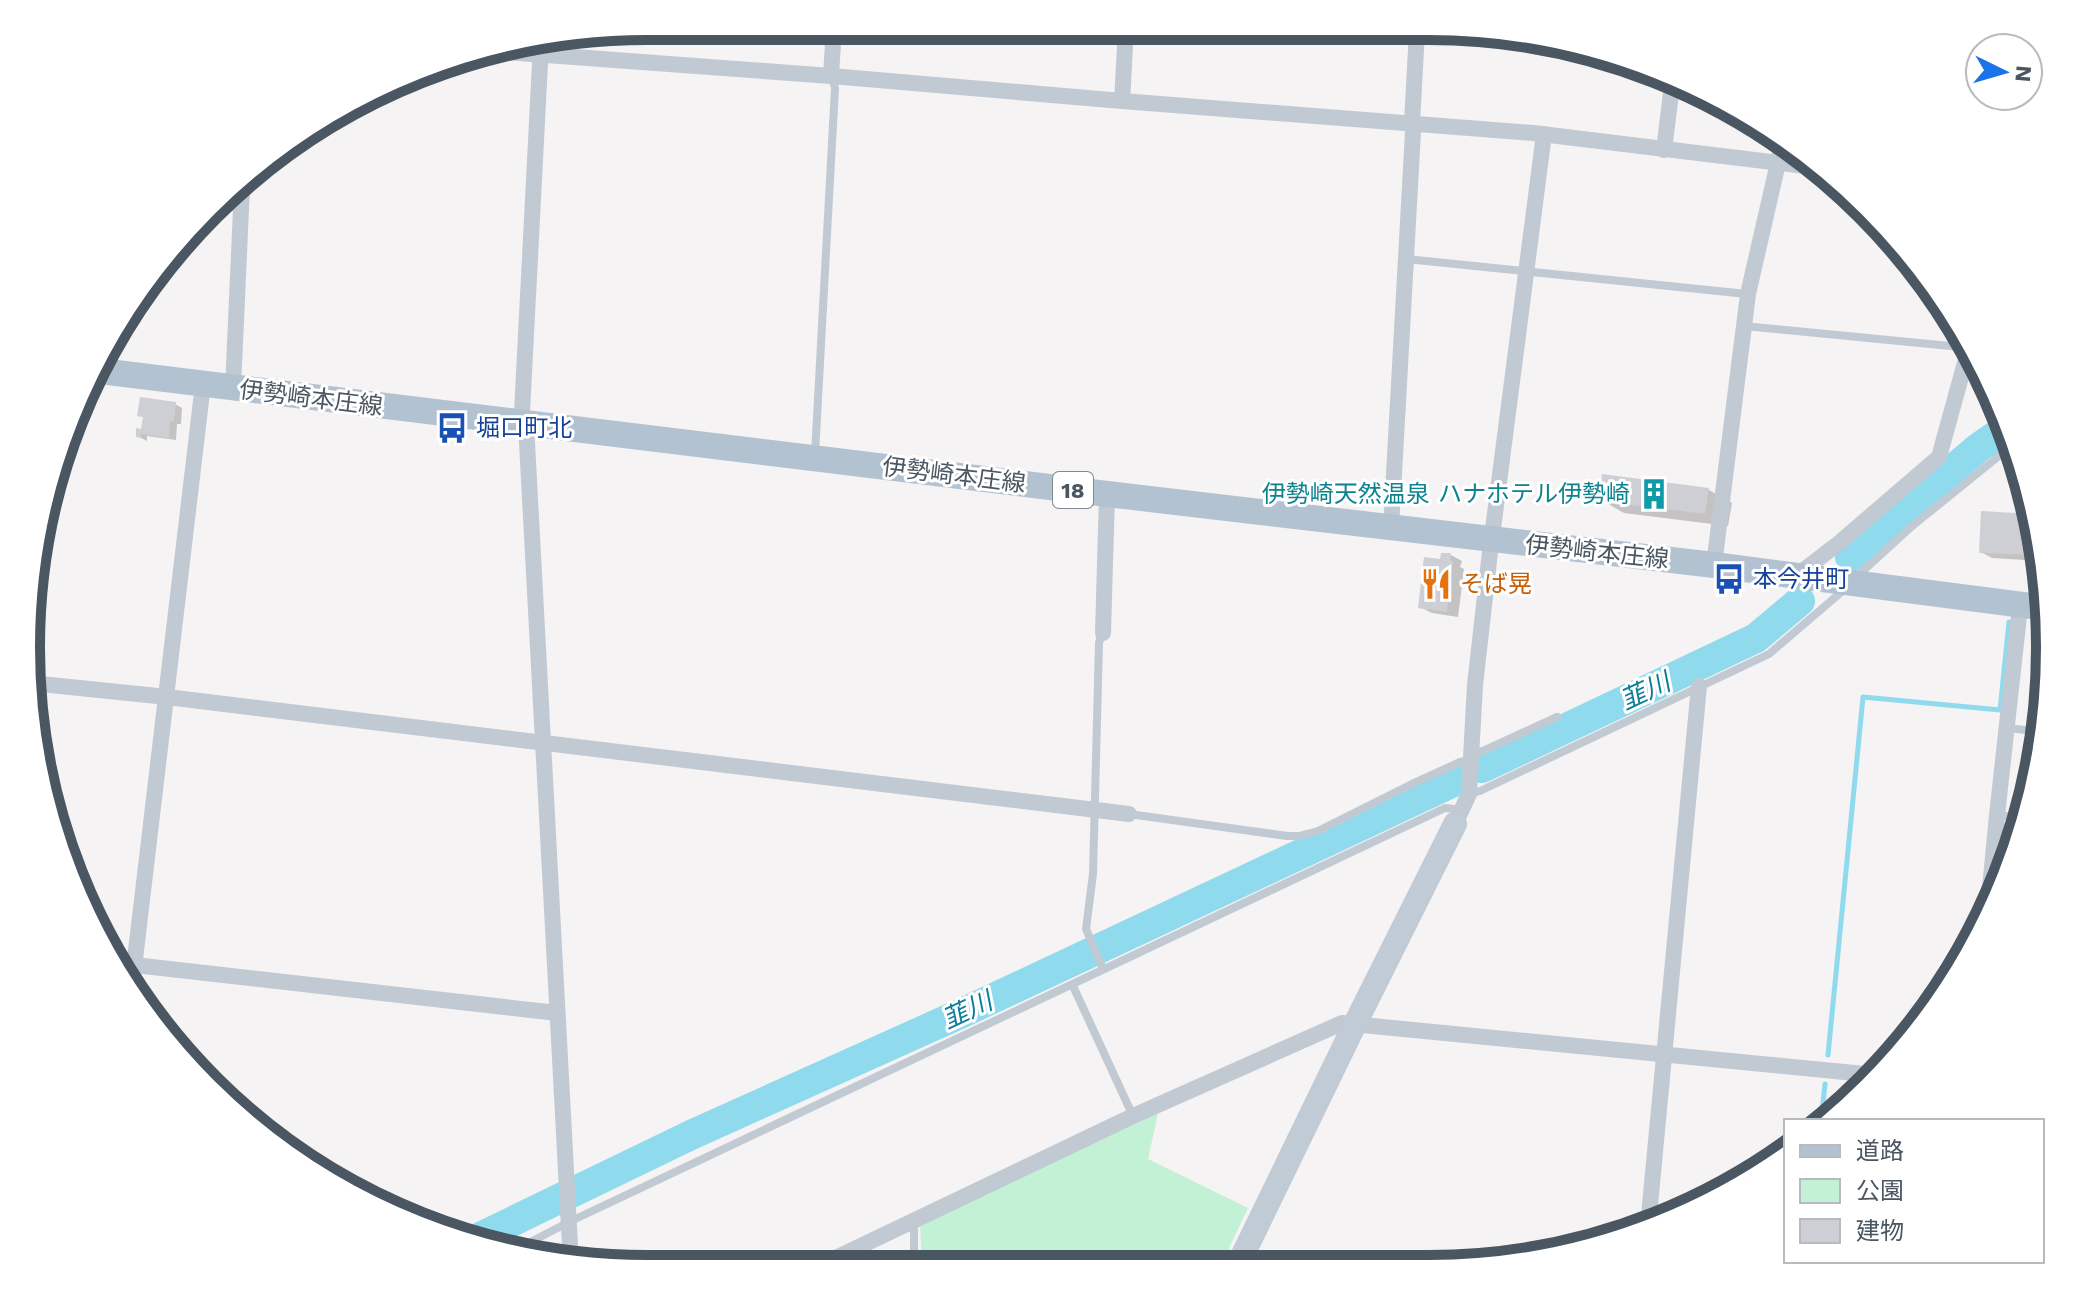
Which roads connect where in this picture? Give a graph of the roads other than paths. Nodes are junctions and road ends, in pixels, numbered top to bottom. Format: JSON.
{"nodes":[{"id":1,"x":833,"y":40,"type":"edge"},
{"id":2,"x":1125,"y":40,"type":"edge"},
{"id":3,"x":1417,"y":40,"type":"edge"},
{"id":4,"x":541,"y":49,"type":"edge"},
{"id":5,"x":544,"y":49,"type":"edge"},
{"id":6,"x":831,"y":76,"type":"junction"},
{"id":7,"x":1671,"y":91,"type":"edge"},
{"id":8,"x":1122,"y":101,"type":"junction"},
{"id":9,"x":1412,"y":123,"type":"junction"},
{"id":10,"x":1544,"y":134,"type":"junction"},
{"id":11,"x":1664,"y":150,"type":"junction"},
{"id":12,"x":1781,"y":153,"type":"edge"},
{"id":13,"x":1779,"y":162,"type":"junction"},
{"id":14,"x":1796,"y":164,"type":"edge"},
{"id":15,"x":242,"y":196,"type":"edge"},
{"id":16,"x":1406,"y":259,"type":"junction"},
{"id":17,"x":1527,"y":272,"type":"junction"},
{"id":18,"x":1748,"y":294,"type":"junction"},
{"id":19,"x":1744,"y":326,"type":"junction"},
{"id":20,"x":1956,"y":347,"type":"edge"},
{"id":21,"x":1965,"y":363,"type":"edge"},
{"id":22,"x":107,"y":372,"type":"edge"},
{"id":23,"x":203,"y":384,"type":"junction"},
{"id":24,"x":233,"y":388,"type":"junction"},
{"id":25,"x":526,"y":424,"type":"junction"},
{"id":26,"x":2004,"y":451,"type":"edge"},
{"id":27,"x":815,"y":459,"type":"junction"},
{"id":28,"x":1107,"y":494,"type":"junction"},
{"id":29,"x":1391,"y":528,"type":"junction"},
{"id":30,"x":1492,"y":540,"type":"junction"},
{"id":31,"x":1714,"y":565,"type":"junction"},
{"id":32,"x":1796,"y":576,"type":"junction"},
{"id":33,"x":1850,"y":583,"type":"junction"},
{"id":34,"x":2035,"y":606,"type":"edge"},
{"id":35,"x":1103,"y":633,"type":"joint"},
{"id":36,"x":41,"y":684,"type":"edge"},
{"id":37,"x":1699,"y":686,"type":"junction"},
{"id":38,"x":167,"y":697,"type":"junction"},
{"id":39,"x":1557,"y":717,"type":"dead end"},
{"id":40,"x":2008,"y":728,"type":"junction"},
{"id":41,"x":2030,"y":731,"type":"edge"},
{"id":42,"x":542,"y":744,"type":"junction"},
{"id":43,"x":1471,"y":756,"type":"junction"},
{"id":44,"x":1462,"y":809,"type":"junction"},
{"id":45,"x":1095,"y":811,"type":"junction"},
{"id":46,"x":1129,"y":814,"type":"joint"},
{"id":47,"x":1997,"y":815,"type":"junction"},
{"id":48,"x":2012,"y":817,"type":"edge"},
{"id":49,"x":2000,"y":853,"type":"edge"},
{"id":50,"x":129,"y":964,"type":"edge"},
{"id":51,"x":135,"y":965,"type":"junction"},
{"id":52,"x":1102,"y":967,"type":"junction"},
{"id":53,"x":134,"y":972,"type":"edge"},
{"id":54,"x":1073,"y":986,"type":"junction"},
{"id":55,"x":557,"y":1013,"type":"junction"},
{"id":56,"x":1354,"y":1026,"type":"junction"},
{"id":57,"x":1665,"y":1054,"type":"junction"},
{"id":58,"x":1861,"y":1074,"type":"edge"},
{"id":59,"x":1133,"y":1116,"type":"junction"},
{"id":60,"x":1649,"y":1213,"type":"edge"},
{"id":61,"x":914,"y":1219,"type":"junction"},
{"id":62,"x":569,"y":1220,"type":"junction"},
{"id":63,"x":528,"y":1243,"type":"edge"},
{"id":64,"x":570,"y":1250,"type":"edge"},
{"id":65,"x":841,"y":1255,"type":"edge"},
{"id":66,"x":914,"y":1255,"type":"edge"},
{"id":67,"x":1243,"y":1255,"type":"edge"}],
"edges":[{"from":1,"to":6,"type":"street"},
{"from":2,"to":8,"type":"street"},
{"from":3,"to":9,"type":"street"},
{"from":4,"to":25,"type":"street"},
{"from":5,"to":6,"type":"street"},
{"from":6,"to":8,"type":"street"},
{"from":6,"to":27,"type":"lane"},
{"from":7,"to":11,"type":"street"},
{"from":8,"to":9,"type":"street"},
{"from":9,"to":10,"type":"street"},
{"from":9,"to":16,"type":"street"},
{"from":10,"to":11,"type":"street"},
{"from":10,"to":17,"type":"street"},
{"from":11,"to":13,"type":"street"},
{"from":12,"to":13,"type":"street"},
{"from":13,"to":14,"type":"street"},
{"from":13,"to":18,"type":"street"},
{"from":15,"to":24,"type":"street"},
{"from":16,"to":17,"type":"lane"},
{"from":16,"to":29,"type":"street"},
{"from":17,"to":18,"type":"lane"},
{"from":17,"to":30,"type":"street"},
{"from":18,"to":19,"type":"street"},
{"from":19,"to":20,"type":"lane"},
{"from":19,"to":31,"type":"street"},
{"from":21,"to":32,"type":"street"},
{"from":22,"to":23,"type":"main road","name":"伊勢崎本庄線","number":"18"},
{"from":23,"to":24,"type":"main road","name":"伊勢崎本庄線","number":"18"},
{"from":23,"to":38,"type":"street"},
{"from":24,"to":25,"type":"main road","name":"伊勢崎本庄線","number":"18"},
{"from":25,"to":27,"type":"main road","name":"伊勢崎本庄線","number":"18"},
{"from":25,"to":42,"type":"street"},
{"from":26,"to":33,"type":"lane"},
{"from":27,"to":28,"type":"main road","name":"伊勢崎本庄線","number":"18"},
{"from":28,"to":29,"type":"main road","name":"伊勢崎本庄線","number":"18"},
{"from":28,"to":35,"type":"street"},
{"from":29,"to":30,"type":"main road","name":"伊勢崎本庄線","number":"18"},
{"from":30,"to":31,"type":"main road","name":"伊勢崎本庄線","number":"18"},
{"from":30,"to":43,"type":"street"},
{"from":31,"to":32,"type":"main road","name":"伊勢崎本庄線","number":"18"},
{"from":32,"to":33,"type":"main road","name":"伊勢崎本庄線","number":"18"},
{"from":33,"to":34,"type":"main road","name":"伊勢崎本庄線","number":"18"},
{"from":33,"to":37,"type":"lane"},
{"from":34,"to":40,"type":"street"},
{"from":35,"to":45,"type":"lane"},
{"from":36,"to":38,"type":"street"},
{"from":37,"to":44,"type":"lane"},
{"from":37,"to":57,"type":"street"},
{"from":38,"to":42,"type":"street"},
{"from":38,"to":51,"type":"street"},
{"from":39,"to":43,"type":"lane"},
{"from":40,"to":41,"type":"lane"},
{"from":40,"to":47,"type":"street"},
{"from":42,"to":45,"type":"street"},
{"from":42,"to":55,"type":"street"},
{"from":43,"to":44,"type":"street"},
{"from":43,"to":46,"type":"lane"},
{"from":44,"to":52,"type":"lane"},
{"from":44,"to":56,"type":"street"},
{"from":45,"to":46,"type":"street"},
{"from":45,"to":52,"type":"lane"},
{"from":47,"to":48,"type":"lane"},
{"from":47,"to":49,"type":"street"},
{"from":50,"to":51,"type":"street"},
{"from":51,"to":53,"type":"street"},
{"from":51,"to":55,"type":"street"},
{"from":52,"to":54,"type":"lane"},
{"from":54,"to":59,"type":"lane"},
{"from":54,"to":62,"type":"lane"},
{"from":55,"to":62,"type":"street"},
{"from":56,"to":57,"type":"street"},
{"from":56,"to":59,"type":"street"},
{"from":56,"to":67,"type":"street"},
{"from":57,"to":58,"type":"street"},
{"from":57,"to":60,"type":"street"},
{"from":59,"to":61,"type":"street"},
{"from":61,"to":65,"type":"street"},
{"from":61,"to":66,"type":"lane"},
{"from":62,"to":63,"type":"lane"},
{"from":62,"to":64,"type":"street"}]}
